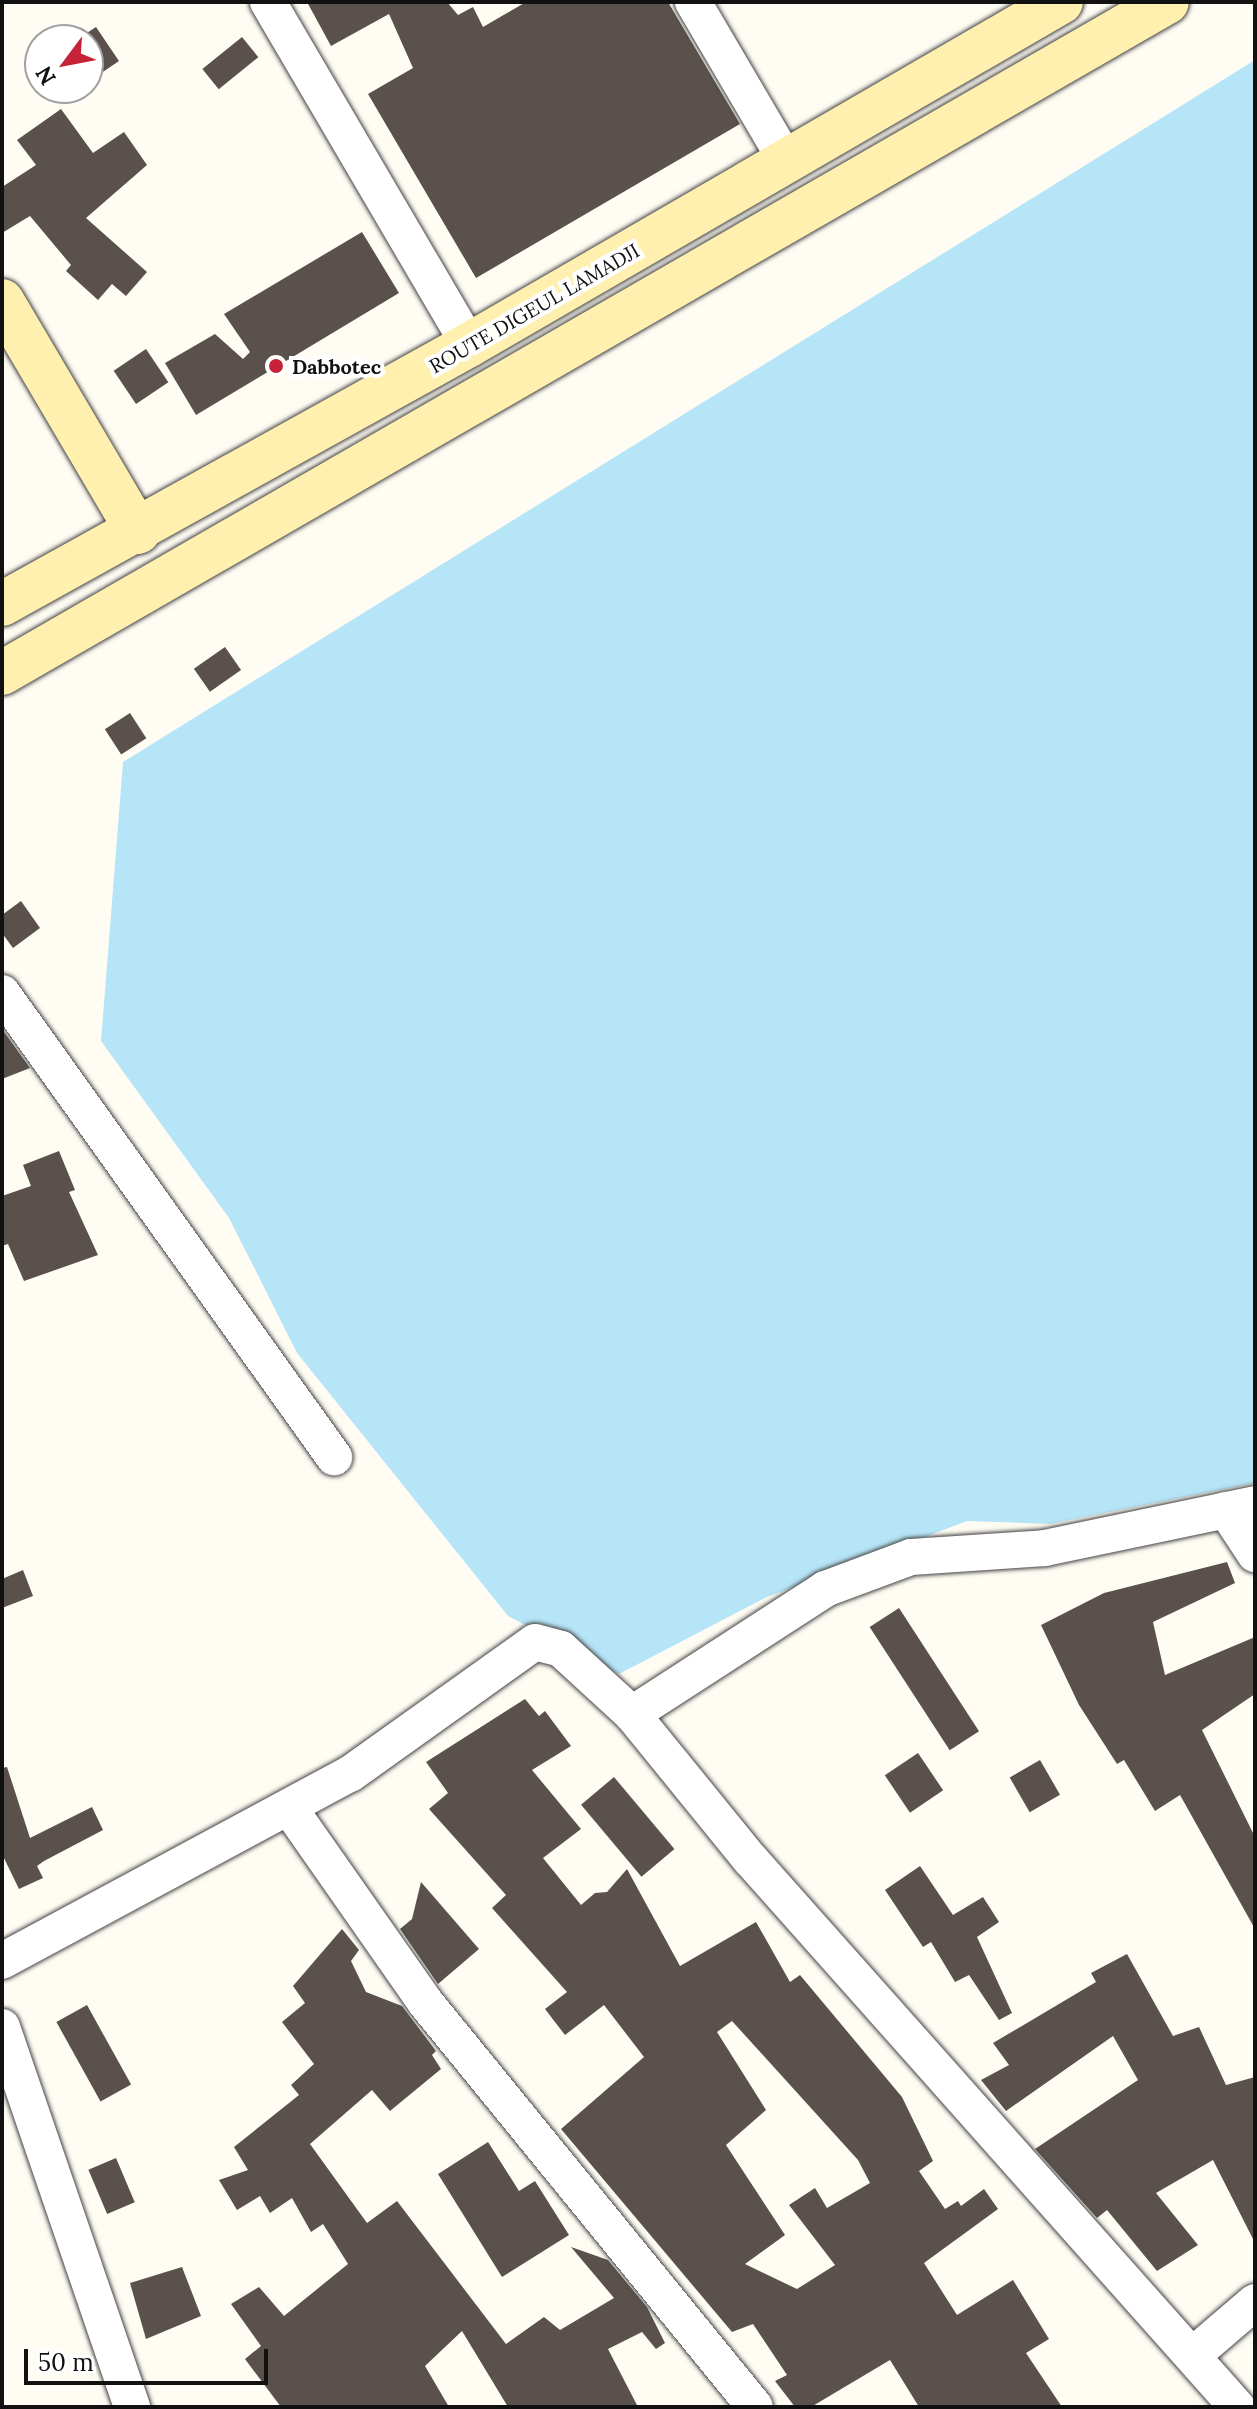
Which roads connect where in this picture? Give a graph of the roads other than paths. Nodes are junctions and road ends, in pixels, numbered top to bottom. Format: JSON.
{"nodes":[{"id":1,"x":268,"y":2,"type":"edge"},
{"id":2,"x":693,"y":2,"type":"edge"},
{"id":3,"x":1061,"y":2,"type":"edge"},
{"id":4,"x":1167,"y":2,"type":"edge"},
{"id":5,"x":787,"y":162,"type":"junction"},
{"id":6,"x":2,"y":301,"type":"edge"},
{"id":7,"x":469,"y":345,"type":"junction"},
{"id":8,"x":138,"y":532,"type":"junction"},
{"id":9,"x":2,"y":604,"type":"edge"},
{"id":10,"x":2,"y":673,"type":"edge"},
{"id":11,"x":2,"y":993,"type":"edge"},
{"id":12,"x":334,"y":1457,"type":"dead end"},
{"id":13,"x":1240,"y":1507,"type":"edge"},
{"id":14,"x":1255,"y":1554,"type":"edge"},
{"id":15,"x":632,"y":1714,"type":"junction"},
{"id":16,"x":290,"y":1809,"type":"junction"},
{"id":17,"x":2,"y":1961,"type":"edge"},
{"id":18,"x":2,"y":2027,"type":"edge"},
{"id":19,"x":1255,"y":2302,"type":"edge"},
{"id":20,"x":1192,"y":2356,"type":"junction"},
{"id":21,"x":132,"y":2407,"type":"edge"},
{"id":22,"x":755,"y":2407,"type":"edge"},
{"id":23,"x":1237,"y":2407,"type":"edge"}],
"edges":[{"from":1,"to":7,"type":"street"},
{"from":2,"to":5,"type":"street"},
{"from":3,"to":5,"type":"main road","name":"ROUTE DIGEUL LAMADJI"},
{"from":4,"to":10,"type":"main road"},
{"from":5,"to":7,"type":"main road","name":"ROUTE DIGEUL LAMADJI"},
{"from":6,"to":8,"type":"main road"},
{"from":7,"to":8,"type":"main road","name":"ROUTE DIGEUL LAMADJI"},
{"from":8,"to":9,"type":"main road","name":"ROUTE DIGEUL LAMADJI"},
{"from":11,"to":12,"type":"street"},
{"from":13,"to":14,"type":"street"},
{"from":13,"to":15,"type":"street"},
{"from":15,"to":16,"type":"street"},
{"from":15,"to":20,"type":"street"},
{"from":16,"to":17,"type":"street"},
{"from":16,"to":22,"type":"street"},
{"from":18,"to":21,"type":"street"},
{"from":19,"to":20,"type":"street"},
{"from":20,"to":23,"type":"street"}]}
